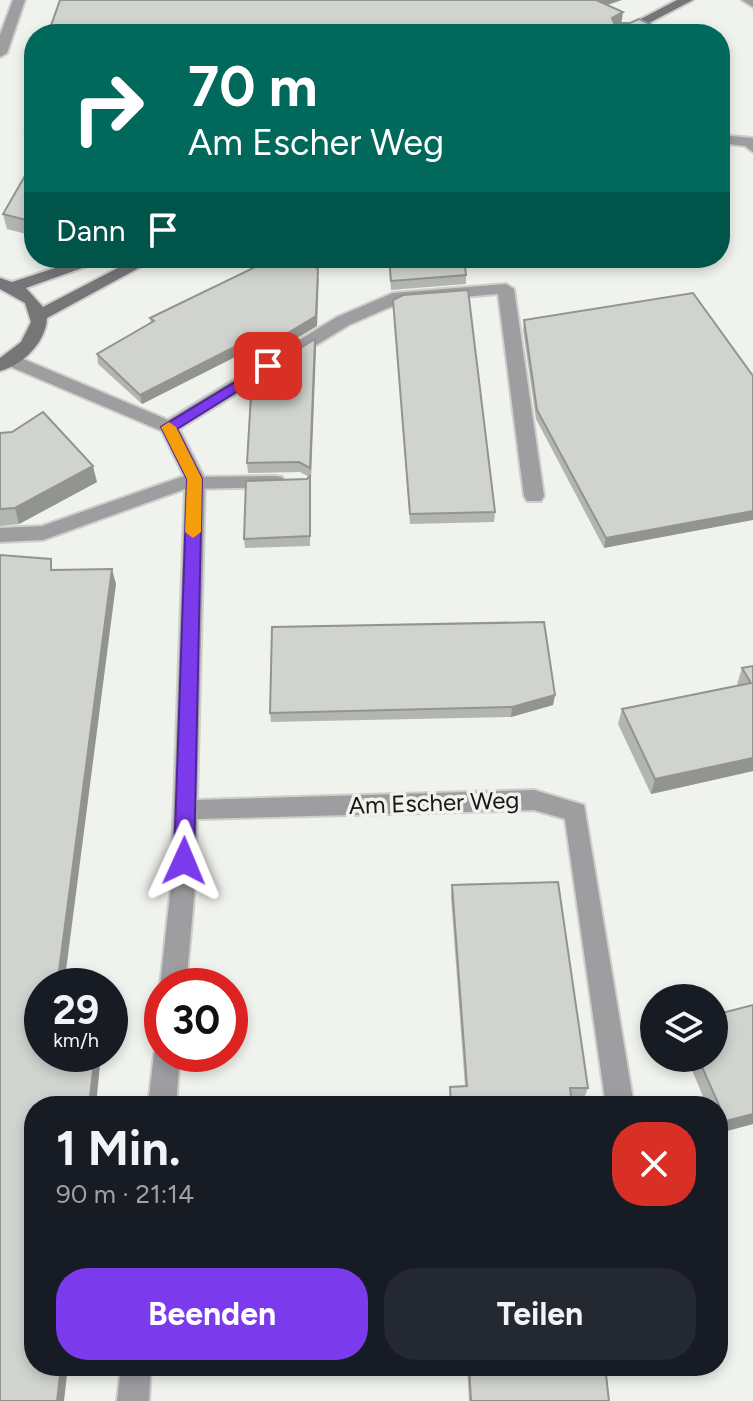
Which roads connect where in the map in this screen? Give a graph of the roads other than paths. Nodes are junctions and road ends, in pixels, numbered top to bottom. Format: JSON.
{"nodes":[{"id":1,"x":19,"y":0,"type":"edge"},
{"id":2,"x":687,"y":0,"type":"edge"},
{"id":3,"x":638,"y":24,"type":"edge"},
{"id":4,"x":0,"y":53,"type":"edge"},
{"id":5,"x":730,"y":140,"type":"edge"},
{"id":6,"x":753,"y":148,"type":"edge"},
{"id":7,"x":67,"y":268,"type":"edge"},
{"id":8,"x":130,"y":268,"type":"edge"},
{"id":9,"x":7,"y":285,"type":"edge"},
{"id":10,"x":40,"y":315,"type":"junction"},
{"id":11,"x":5,"y":363,"type":"edge"},
{"id":12,"x":169,"y":427,"type":"junction"},
{"id":13,"x":194,"y":481,"type":"junction"},
{"id":14,"x":300,"y":481,"type":"edge"},
{"id":15,"x":534,"y":496,"type":"dead end"},
{"id":16,"x":0,"y":535,"type":"edge"},
{"id":17,"x":185,"y":810,"type":"junction"},
{"id":18,"x":175,"y":968,"type":"edge"},
{"id":19,"x":165,"y":1072,"type":"edge"},
{"id":20,"x":163,"y":1096,"type":"edge"},
{"id":21,"x":619,"y":1096,"type":"edge"},
{"id":22,"x":135,"y":1376,"type":"edge"},
{"id":23,"x":133,"y":1401,"type":"edge"}],
"edges":[{"from":1,"to":4,"type":"street"},
{"from":2,"to":3,"type":"main road"},
{"from":5,"to":6,"type":"street"},
{"from":7,"to":9,"type":"main road"},
{"from":8,"to":10,"type":"main road"},
{"from":9,"to":10,"type":"main road"},
{"from":10,"to":11,"type":"main road"},
{"from":11,"to":12,"type":"street"},
{"from":12,"to":13,"type":"street"},
{"from":12,"to":15,"type":"street"},
{"from":13,"to":14,"type":"street"},
{"from":13,"to":16,"type":"street"},
{"from":13,"to":17,"type":"street"},
{"from":17,"to":18,"type":"street"},
{"from":17,"to":21,"type":"street","name":"Am Escher Weg"},
{"from":19,"to":20,"type":"street"},
{"from":22,"to":23,"type":"street"}]}
